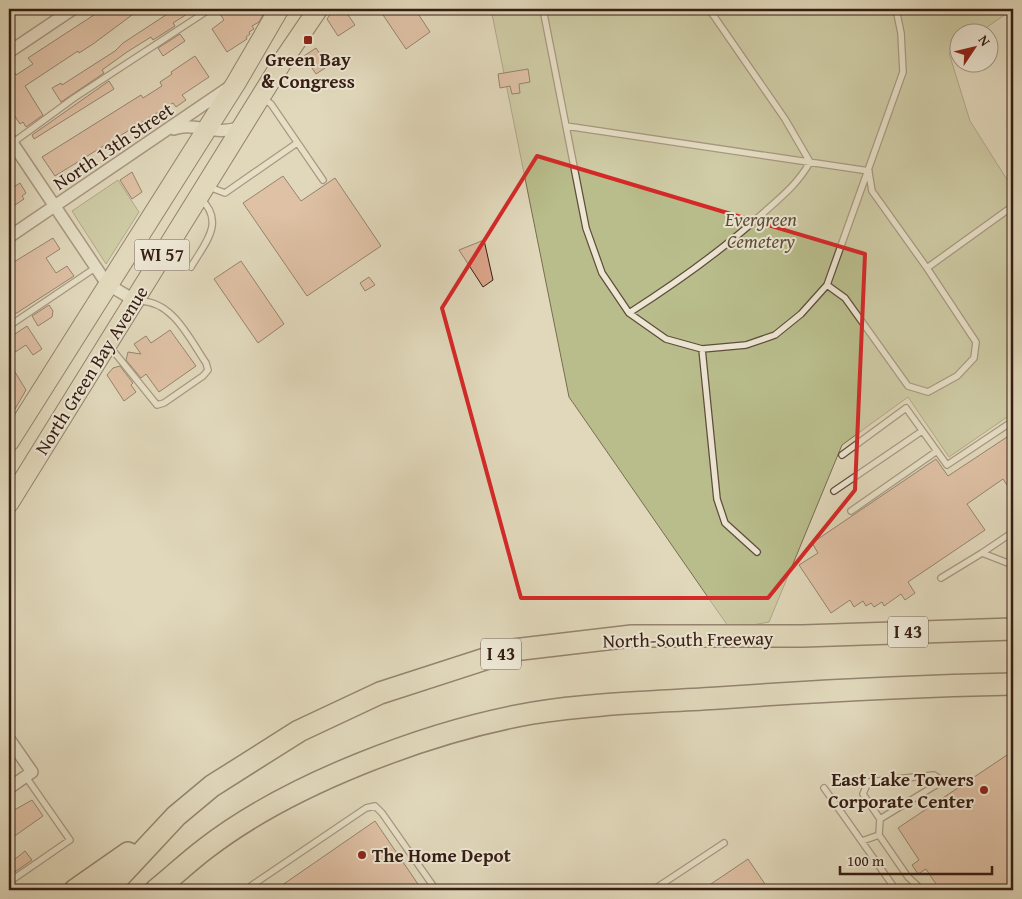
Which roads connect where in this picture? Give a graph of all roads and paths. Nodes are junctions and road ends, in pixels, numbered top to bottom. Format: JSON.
{"nodes":[{"id":1,"x":73,"y":9,"type":"edge"},
{"id":2,"x":210,"y":9,"type":"edge"},
{"id":3,"x":279,"y":9,"type":"edge"},
{"id":4,"x":543,"y":9,"type":"edge"},
{"id":5,"x":720,"y":9,"type":"edge"},
{"id":6,"x":896,"y":9,"type":"edge"},
{"id":7,"x":312,"y":11,"type":"edge"},
{"id":8,"x":710,"y":11,"type":"edge"},
{"id":9,"x":9,"y":52,"type":"edge"},
{"id":10,"x":236,"y":82,"type":"junction"},
{"id":11,"x":261,"y":97,"type":"junction"},
{"id":12,"x":566,"y":126,"type":"junction"},
{"id":13,"x":242,"y":127,"type":"junction"},
{"id":14,"x":206,"y":130,"type":"junction"},
{"id":15,"x":163,"y":133,"type":"junction"},
{"id":16,"x":10,"y":142,"type":"edge"},
{"id":17,"x":297,"y":143,"type":"junction"},
{"id":18,"x":810,"y":162,"type":"junction"},
{"id":19,"x":869,"y":171,"type":"junction"},
{"id":20,"x":323,"y":180,"type":"dead end"},
{"id":21,"x":202,"y":191,"type":"junction"},
{"id":22,"x":1013,"y":206,"type":"edge"},
{"id":23,"x":54,"y":207,"type":"junction"},
{"id":24,"x":9,"y":237,"type":"edge"},
{"id":25,"x":191,"y":267,"type":"dead end"},
{"id":26,"x":95,"y":268,"type":"junction"},
{"id":27,"x":927,"y":268,"type":"junction"},
{"id":28,"x":107,"y":284,"type":"junction"},
{"id":29,"x":828,"y":285,"type":"junction"},
{"id":30,"x":134,"y":300,"type":"junction"},
{"id":31,"x":629,"y":313,"type":"junction"},
{"id":32,"x":9,"y":326,"type":"edge"},
{"id":33,"x":105,"y":347,"type":"junction"},
{"id":34,"x":702,"y":349,"type":"junction"},
{"id":35,"x":1013,"y":421,"type":"edge"},
{"id":36,"x":922,"y":431,"type":"junction"},
{"id":37,"x":9,"y":442,"type":"edge"},
{"id":38,"x":937,"y":451,"type":"junction"},
{"id":39,"x":842,"y":455,"type":"dead end"},
{"id":40,"x":834,"y":491,"type":"dead end"},
{"id":41,"x":11,"y":493,"type":"edge"},
{"id":42,"x":850,"y":512,"type":"dead end"},
{"id":43,"x":1013,"y":532,"type":"edge"},
{"id":44,"x":757,"y":552,"type":"dead end"},
{"id":45,"x":982,"y":553,"type":"junction"},
{"id":46,"x":1013,"y":565,"type":"edge"},
{"id":47,"x":941,"y":578,"type":"dead end"},
{"id":48,"x":1013,"y":629,"type":"edge"},
{"id":49,"x":1013,"y":684,"type":"edge"},
{"id":50,"x":9,"y":739,"type":"edge"},
{"id":51,"x":366,"y":763,"type":"junction"},
{"id":52,"x":29,"y":774,"type":"junction"},
{"id":53,"x":9,"y":788,"type":"edge"},
{"id":54,"x":824,"y":788,"type":"dead end"},
{"id":55,"x":176,"y":816,"type":"junction"},
{"id":56,"x":880,"y":819,"type":"junction"},
{"id":57,"x":879,"y":835,"type":"junction"},
{"id":58,"x":862,"y":841,"type":"junction"},
{"id":59,"x":724,"y":843,"type":"dead end"},
{"id":60,"x":12,"y":880,"type":"dead end"},
{"id":61,"x":255,"y":884,"type":"junction"},
{"id":62,"x":75,"y":890,"type":"edge"},
{"id":63,"x":107,"y":890,"type":"edge"},
{"id":64,"x":156,"y":890,"type":"edge"},
{"id":65,"x":178,"y":890,"type":"edge"},
{"id":66,"x":245,"y":890,"type":"edge"},
{"id":67,"x":260,"y":890,"type":"edge"},
{"id":68,"x":436,"y":890,"type":"edge"},
{"id":69,"x":653,"y":890,"type":"edge"},
{"id":70,"x":896,"y":890,"type":"edge"},
{"id":71,"x":922,"y":890,"type":"edge"}],
"edges":[{"from":1,"to":9,"type":"street"},
{"from":2,"to":16,"type":"lane"},
{"from":3,"to":10,"type":"main road","name":"North Green Bay Avenue","number":"WI 57"},
{"from":4,"to":12,"type":"lane"},
{"from":5,"to":8,"type":"lane"},
{"from":6,"to":19,"type":"lane"},
{"from":7,"to":11,"type":"main road","name":"North Green Bay Avenue","number":"WI 57"},
{"from":8,"to":18,"type":"lane"},
{"from":10,"to":14,"type":"main road","name":"North Green Bay Avenue","number":"WI 57"},
{"from":10,"to":15,"type":"street","name":"North 13th Street"},
{"from":11,"to":13,"type":"main road","name":"North Green Bay Avenue","number":"WI 57"},
{"from":11,"to":17,"type":"lane"},
{"from":12,"to":18,"type":"lane"},
{"from":12,"to":31,"type":"lane"},
{"from":13,"to":14,"type":"street"},
{"from":13,"to":21,"type":"main road","name":"North Green Bay Avenue","number":"WI 57"},
{"from":14,"to":15,"type":"street"},
{"from":14,"to":28,"type":"main road","name":"North Green Bay Avenue","number":"WI 57"},
{"from":15,"to":23,"type":"street","name":"North 13th Street"},
{"from":16,"to":23,"type":"street"},
{"from":17,"to":20,"type":"lane"},
{"from":17,"to":21,"type":"lane"},
{"from":18,"to":19,"type":"lane"},
{"from":18,"to":31,"type":"lane"},
{"from":19,"to":27,"type":"lane"},
{"from":19,"to":29,"type":"lane"},
{"from":21,"to":25,"type":"lane"},
{"from":21,"to":30,"type":"main road","name":"North Green Bay Avenue","number":"WI 57"},
{"from":22,"to":27,"type":"lane"},
{"from":23,"to":24,"type":"street","name":"North 13th Street"},
{"from":23,"to":26,"type":"street"},
{"from":26,"to":28,"type":"street"},
{"from":26,"to":32,"type":"lane"},
{"from":27,"to":29,"type":"lane"},
{"from":28,"to":30,"type":"street"},
{"from":28,"to":37,"type":"main road","name":"North Green Bay Avenue","number":"WI 57"},
{"from":29,"to":34,"type":"lane"},
{"from":30,"to":33,"type":"main road","name":"North Green Bay Avenue","number":"WI 57"},
{"from":30,"to":33,"type":"lane"},
{"from":31,"to":34,"type":"lane"},
{"from":33,"to":41,"type":"main road","name":"North Green Bay Avenue","number":"WI 57"},
{"from":34,"to":44,"type":"lane"},
{"from":35,"to":38,"type":"lane"},
{"from":36,"to":38,"type":"lane"},
{"from":36,"to":39,"type":"lane"},
{"from":36,"to":40,"type":"lane"},
{"from":38,"to":42,"type":"lane"},
{"from":43,"to":45,"type":"lane"},
{"from":45,"to":46,"type":"lane"},
{"from":45,"to":47,"type":"lane"},
{"from":48,"to":55,"type":"highway","name":"North-South Freeway","number":"I 43"},
{"from":49,"to":51,"type":"highway"},
{"from":50,"to":52,"type":"street"},
{"from":51,"to":64,"type":"highway"},
{"from":51,"to":65,"type":"highway"},
{"from":52,"to":53,"type":"street"},
{"from":52,"to":60,"type":"lane"},
{"from":54,"to":58,"type":"lane"},
{"from":55,"to":62,"type":"highway"},
{"from":55,"to":63,"type":"highway","name":"North-South Freeway","number":"I 43"},
{"from":56,"to":56,"type":"lane"},
{"from":56,"to":57,"type":"lane"},
{"from":57,"to":58,"type":"lane"},
{"from":57,"to":71,"type":"lane"},
{"from":58,"to":70,"type":"lane"},
{"from":59,"to":69,"type":"lane"},
{"from":61,"to":66,"type":"lane"},
{"from":61,"to":67,"type":"lane"},
{"from":61,"to":68,"type":"lane"}]}
